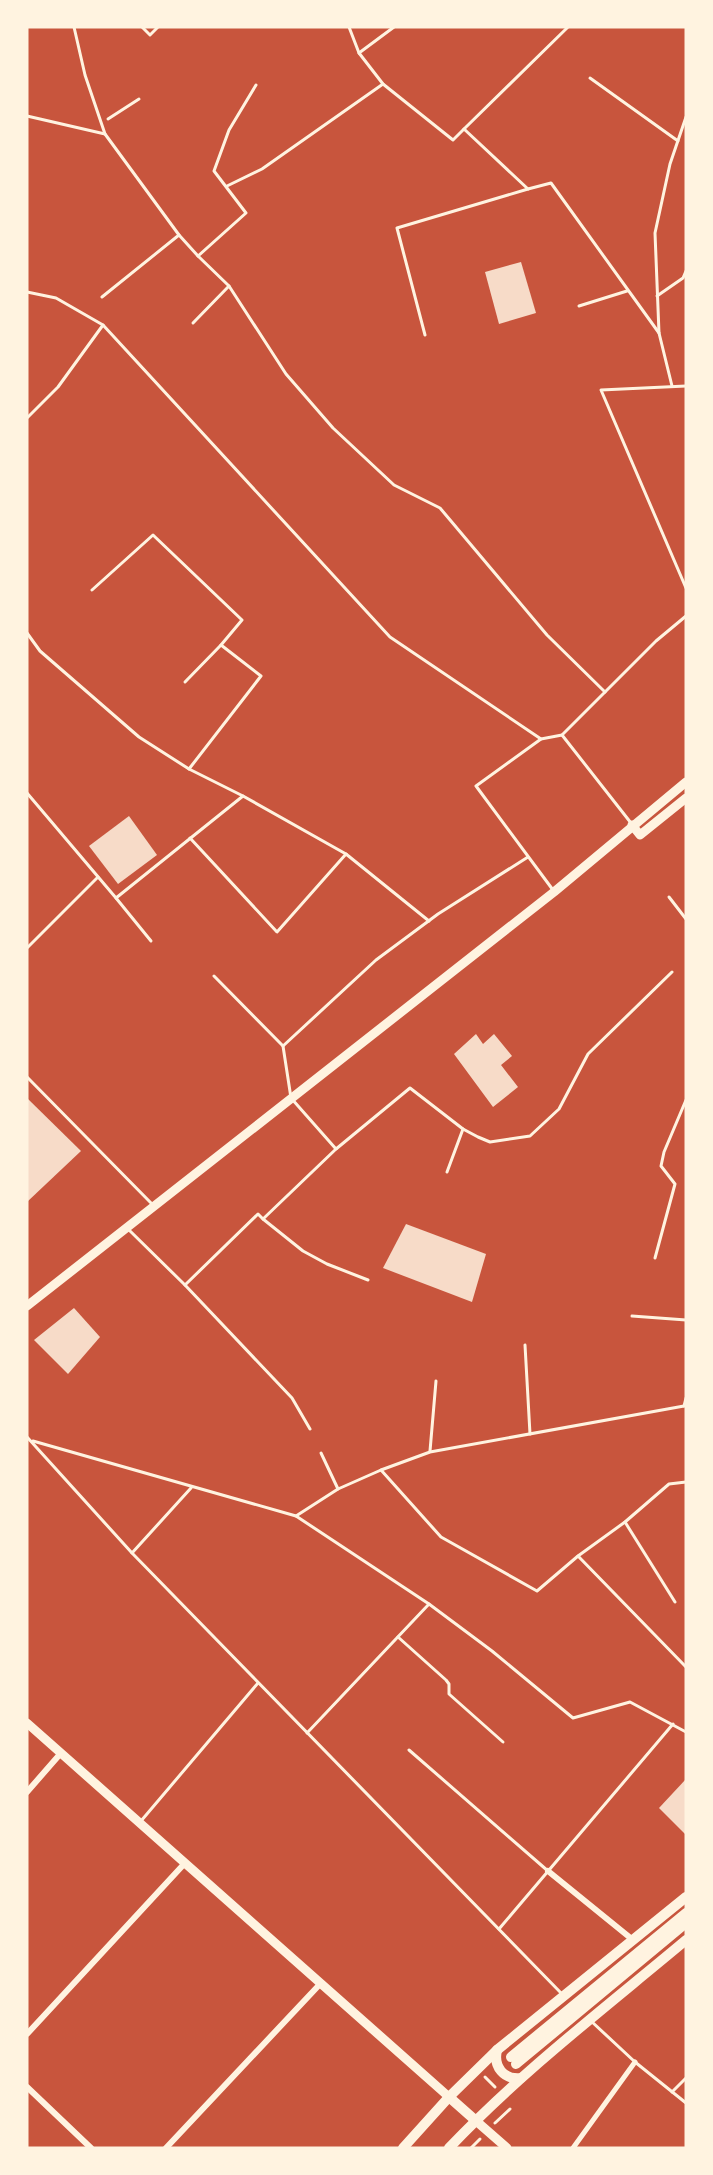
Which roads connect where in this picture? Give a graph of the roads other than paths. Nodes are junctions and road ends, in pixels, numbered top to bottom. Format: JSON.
{"nodes":[{"id":1,"x":74,"y":27,"type":"edge"},
{"id":2,"x":349,"y":27,"type":"edge"},
{"id":3,"x":394,"y":27,"type":"edge"},
{"id":4,"x":568,"y":27,"type":"edge"},
{"id":5,"x":359,"y":53,"type":"junction"},
{"id":6,"x":590,"y":78,"type":"dead end"},
{"id":7,"x":383,"y":84,"type":"junction"},
{"id":8,"x":256,"y":85,"type":"dead end"},
{"id":9,"x":27,"y":116,"type":"edge"},
{"id":10,"x":686,"y":117,"type":"edge"},
{"id":11,"x":464,"y":129,"type":"junction"},
{"id":12,"x":105,"y":134,"type":"junction"},
{"id":13,"x":678,"y":141,"type":"junction"},
{"id":14,"x":227,"y":186,"type":"junction"},
{"id":15,"x":528,"y":189,"type":"junction"},
{"id":16,"x":179,"y":234,"type":"junction"},
{"id":17,"x":198,"y":256,"type":"junction"},
{"id":18,"x":686,"y":271,"type":"edge"},
{"id":19,"x":230,"y":286,"type":"junction"},
{"id":20,"x":627,"y":291,"type":"junction"},
{"id":21,"x":27,"y":292,"type":"edge"},
{"id":22,"x":657,"y":296,"type":"junction"},
{"id":23,"x":102,"y":297,"type":"dead end"},
{"id":24,"x":579,"y":306,"type":"dead end"},
{"id":25,"x":193,"y":322,"type":"dead end"},
{"id":26,"x":103,"y":326,"type":"junction"},
{"id":27,"x":659,"y":333,"type":"junction"},
{"id":28,"x":425,"y":334,"type":"dead end"},
{"id":29,"x":672,"y":387,"type":"junction"},
{"id":30,"x":686,"y":387,"type":"edge"},
{"id":31,"x":27,"y":418,"type":"edge"},
{"id":32,"x":686,"y":588,"type":"edge"},
{"id":33,"x":92,"y":590,"type":"dead end"},
{"id":34,"x":686,"y":616,"type":"edge"},
{"id":35,"x":27,"y":633,"type":"edge"},
{"id":36,"x":221,"y":645,"type":"junction"},
{"id":37,"x":185,"y":682,"type":"dead end"},
{"id":38,"x":605,"y":692,"type":"junction"},
{"id":39,"x":562,"y":735,"type":"junction"},
{"id":40,"x":541,"y":739,"type":"junction"},
{"id":41,"x":189,"y":769,"type":"junction"},
{"id":42,"x":686,"y":782,"type":"edge"},
{"id":43,"x":27,"y":793,"type":"edge"},
{"id":44,"x":243,"y":796,"type":"junction"},
{"id":45,"x":686,"y":798,"type":"edge"},
{"id":46,"x":632,"y":825,"type":"junction"},
{"id":47,"x":190,"y":838,"type":"junction"},
{"id":48,"x":346,"y":854,"type":"junction"},
{"id":49,"x":528,"y":857,"type":"junction"},
{"id":50,"x":98,"y":877,"type":"junction"},
{"id":51,"x":554,"y":892,"type":"junction"},
{"id":52,"x":669,"y":897,"type":"dead end"},
{"id":53,"x":116,"y":898,"type":"junction"},
{"id":54,"x":686,"y":919,"type":"edge"},
{"id":55,"x":429,"y":921,"type":"junction"},
{"id":56,"x":151,"y":941,"type":"dead end"},
{"id":57,"x":27,"y":948,"type":"edge"},
{"id":58,"x":672,"y":972,"type":"dead end"},
{"id":59,"x":214,"y":976,"type":"dead end"},
{"id":60,"x":283,"y":1046,"type":"junction"},
{"id":61,"x":27,"y":1077,"type":"edge"},
{"id":62,"x":291,"y":1098,"type":"junction"},
{"id":63,"x":686,"y":1100,"type":"edge"},
{"id":64,"x":463,"y":1129,"type":"junction"},
{"id":65,"x":336,"y":1149,"type":"junction"},
{"id":66,"x":447,"y":1172,"type":"dead end"},
{"id":67,"x":154,"y":1206,"type":"junction"},
{"id":68,"x":263,"y":1219,"type":"junction"},
{"id":69,"x":127,"y":1227,"type":"junction"},
{"id":70,"x":655,"y":1258,"type":"dead end"},
{"id":71,"x":368,"y":1280,"type":"dead end"},
{"id":72,"x":185,"y":1285,"type":"junction"},
{"id":73,"x":27,"y":1306,"type":"edge"},
{"id":74,"x":632,"y":1316,"type":"dead end"},
{"id":75,"x":686,"y":1320,"type":"edge"},
{"id":76,"x":525,"y":1345,"type":"dead end"},
{"id":77,"x":436,"y":1381,"type":"dead end"},
{"id":78,"x":686,"y":1398,"type":"edge"},
{"id":79,"x":685,"y":1407,"type":"edge"},
{"id":80,"x":310,"y":1430,"type":"dead end"},
{"id":81,"x":530,"y":1434,"type":"junction"},
{"id":82,"x":27,"y":1437,"type":"edge"},
{"id":83,"x":31,"y":1441,"type":"junction"},
{"id":84,"x":430,"y":1452,"type":"junction"},
{"id":85,"x":321,"y":1453,"type":"dead end"},
{"id":86,"x":381,"y":1470,"type":"junction"},
{"id":87,"x":686,"y":1482,"type":"edge"},
{"id":88,"x":191,"y":1488,"type":"junction"},
{"id":89,"x":338,"y":1489,"type":"junction"},
{"id":90,"x":296,"y":1516,"type":"junction"},
{"id":91,"x":625,"y":1522,"type":"junction"},
{"id":92,"x":132,"y":1553,"type":"junction"},
{"id":93,"x":578,"y":1556,"type":"junction"},
{"id":94,"x":675,"y":1602,"type":"dead end"},
{"id":95,"x":429,"y":1604,"type":"junction"},
{"id":96,"x":398,"y":1637,"type":"junction"},
{"id":97,"x":686,"y":1667,"type":"edge"},
{"id":98,"x":258,"y":1683,"type":"junction"},
{"id":99,"x":27,"y":1723,"type":"edge"},
{"id":100,"x":673,"y":1724,"type":"junction"},
{"id":101,"x":686,"y":1732,"type":"edge"},
{"id":102,"x":307,"y":1733,"type":"junction"},
{"id":103,"x":503,"y":1742,"type":"dead end"},
{"id":104,"x":409,"y":1750,"type":"dead end"},
{"id":105,"x":61,"y":1753,"type":"junction"},
{"id":106,"x":27,"y":1792,"type":"edge"},
{"id":107,"x":139,"y":1822,"type":"junction"},
{"id":108,"x":185,"y":1863,"type":"junction"},
{"id":109,"x":548,"y":1871,"type":"junction"},
{"id":110,"x":686,"y":1897,"type":"edge"},
{"id":111,"x":686,"y":1912,"type":"edge"},
{"id":112,"x":686,"y":1923,"type":"edge"},
{"id":113,"x":499,"y":1929,"type":"junction"},
{"id":114,"x":633,"y":1940,"type":"junction"},
{"id":115,"x":686,"y":1940,"type":"edge"},
{"id":116,"x":321,"y":1983,"type":"junction"},
{"id":117,"x":564,"y":1996,"type":"junction"},
{"id":118,"x":590,"y":2020,"type":"junction"},
{"id":119,"x":27,"y":2034,"type":"edge"},
{"id":120,"x":497,"y":2050,"type":"junction"},
{"id":121,"x":635,"y":2062,"type":"junction"},
{"id":122,"x":521,"y":2078,"type":"junction"},
{"id":123,"x":686,"y":2078,"type":"edge"},
{"id":124,"x":27,"y":2087,"type":"edge"},
{"id":125,"x":672,"y":2092,"type":"junction"},
{"id":126,"x":449,"y":2097,"type":"junction"},
{"id":127,"x":686,"y":2103,"type":"edge"},
{"id":128,"x":475,"y":2121,"type":"junction"},
{"id":129,"x":91,"y":2148,"type":"edge"},
{"id":130,"x":166,"y":2148,"type":"edge"},
{"id":131,"x":403,"y":2148,"type":"edge"},
{"id":132,"x":449,"y":2148,"type":"edge"},
{"id":133,"x":507,"y":2148,"type":"edge"},
{"id":134,"x":573,"y":2148,"type":"edge"}],
"edges":[{"from":1,"to":12,"type":"lane"},
{"from":2,"to":5,"type":"lane"},
{"from":3,"to":5,"type":"lane"},
{"from":4,"to":11,"type":"lane"},
{"from":5,"to":7,"type":"lane"},
{"from":6,"to":13,"type":"lane"},
{"from":7,"to":11,"type":"lane"},
{"from":7,"to":14,"type":"lane"},
{"from":8,"to":14,"type":"lane"},
{"from":9,"to":12,"type":"lane"},
{"from":10,"to":13,"type":"lane"},
{"from":11,"to":15,"type":"lane"},
{"from":12,"to":16,"type":"lane"},
{"from":13,"to":22,"type":"lane"},
{"from":14,"to":17,"type":"lane"},
{"from":15,"to":20,"type":"lane"},
{"from":15,"to":28,"type":"lane"},
{"from":16,"to":17,"type":"lane"},
{"from":16,"to":23,"type":"lane"},
{"from":17,"to":19,"type":"lane"},
{"from":18,"to":22,"type":"lane"},
{"from":19,"to":25,"type":"lane"},
{"from":19,"to":38,"type":"lane"},
{"from":20,"to":24,"type":"lane"},
{"from":20,"to":27,"type":"lane"},
{"from":21,"to":26,"type":"lane"},
{"from":22,"to":27,"type":"lane"},
{"from":26,"to":31,"type":"lane"},
{"from":26,"to":40,"type":"lane"},
{"from":27,"to":29,"type":"lane"},
{"from":29,"to":30,"type":"lane"},
{"from":29,"to":32,"type":"lane"},
{"from":33,"to":36,"type":"lane"},
{"from":34,"to":38,"type":"lane"},
{"from":35,"to":41,"type":"lane"},
{"from":36,"to":37,"type":"lane"},
{"from":36,"to":41,"type":"lane"},
{"from":38,"to":39,"type":"lane"},
{"from":39,"to":40,"type":"lane"},
{"from":39,"to":46,"type":"lane"},
{"from":40,"to":49,"type":"lane"},
{"from":41,"to":44,"type":"lane"},
{"from":42,"to":46,"type":"main road"},
{"from":43,"to":50,"type":"lane"},
{"from":44,"to":47,"type":"lane"},
{"from":44,"to":48,"type":"lane"},
{"from":45,"to":46,"type":"main road"},
{"from":46,"to":51,"type":"main road"},
{"from":47,"to":48,"type":"lane"},
{"from":47,"to":53,"type":"lane"},
{"from":48,"to":55,"type":"lane"},
{"from":49,"to":51,"type":"lane"},
{"from":49,"to":55,"type":"lane"},
{"from":50,"to":53,"type":"lane"},
{"from":50,"to":57,"type":"lane"},
{"from":51,"to":62,"type":"main road"},
{"from":52,"to":54,"type":"lane"},
{"from":53,"to":56,"type":"lane"},
{"from":55,"to":60,"type":"lane"},
{"from":58,"to":64,"type":"lane"},
{"from":59,"to":60,"type":"lane"},
{"from":60,"to":62,"type":"lane"},
{"from":61,"to":67,"type":"lane"},
{"from":62,"to":65,"type":"lane"},
{"from":62,"to":67,"type":"main road"},
{"from":63,"to":70,"type":"lane"},
{"from":64,"to":65,"type":"lane"},
{"from":64,"to":66,"type":"lane"},
{"from":65,"to":68,"type":"lane"},
{"from":67,"to":69,"type":"main road"},
{"from":68,"to":71,"type":"lane"},
{"from":68,"to":72,"type":"lane"},
{"from":69,"to":72,"type":"lane"},
{"from":69,"to":73,"type":"main road"},
{"from":72,"to":80,"type":"lane"},
{"from":74,"to":75,"type":"lane"},
{"from":76,"to":81,"type":"lane"},
{"from":77,"to":84,"type":"lane"},
{"from":78,"to":79,"type":"lane"},
{"from":79,"to":81,"type":"lane"},
{"from":81,"to":84,"type":"lane"},
{"from":82,"to":83,"type":"lane"},
{"from":83,"to":88,"type":"lane"},
{"from":83,"to":92,"type":"lane"},
{"from":84,"to":86,"type":"lane"},
{"from":85,"to":89,"type":"lane"},
{"from":86,"to":89,"type":"lane"},
{"from":86,"to":93,"type":"lane"},
{"from":87,"to":91,"type":"lane"},
{"from":88,"to":90,"type":"lane"},
{"from":88,"to":92,"type":"lane"},
{"from":89,"to":90,"type":"lane"},
{"from":90,"to":95,"type":"lane"},
{"from":91,"to":93,"type":"lane"},
{"from":91,"to":94,"type":"lane"},
{"from":92,"to":98,"type":"lane"},
{"from":93,"to":97,"type":"lane"},
{"from":95,"to":96,"type":"lane"},
{"from":95,"to":100,"type":"lane"},
{"from":96,"to":102,"type":"lane"},
{"from":96,"to":103,"type":"lane"},
{"from":98,"to":102,"type":"lane"},
{"from":98,"to":107,"type":"lane"},
{"from":99,"to":105,"type":"main road"},
{"from":100,"to":101,"type":"lane"},
{"from":100,"to":109,"type":"lane"},
{"from":102,"to":113,"type":"lane"},
{"from":104,"to":109,"type":"lane"},
{"from":105,"to":106,"type":"street"},
{"from":105,"to":107,"type":"main road"},
{"from":107,"to":108,"type":"main road"},
{"from":108,"to":116,"type":"main road"},
{"from":108,"to":119,"type":"street"},
{"from":109,"to":113,"type":"lane"},
{"from":109,"to":114,"type":"street"},
{"from":110,"to":114,"type":"main road"},
{"from":111,"to":112,"type":"main road"},
{"from":113,"to":117,"type":"lane"},
{"from":114,"to":117,"type":"main road"},
{"from":115,"to":118,"type":"main road"},
{"from":116,"to":126,"type":"main road"},
{"from":116,"to":130,"type":"street"},
{"from":117,"to":120,"type":"main road"},
{"from":118,"to":121,"type":"lane"},
{"from":118,"to":122,"type":"main road"},
{"from":120,"to":122,"type":"main road"},
{"from":120,"to":126,"type":"main road"},
{"from":121,"to":125,"type":"lane"},
{"from":121,"to":134,"type":"street"},
{"from":122,"to":128,"type":"main road"},
{"from":123,"to":125,"type":"lane"},
{"from":124,"to":129,"type":"street"},
{"from":125,"to":127,"type":"lane"},
{"from":126,"to":128,"type":"main road"},
{"from":126,"to":131,"type":"main road"},
{"from":128,"to":132,"type":"main road"},
{"from":128,"to":133,"type":"main road"}]}
